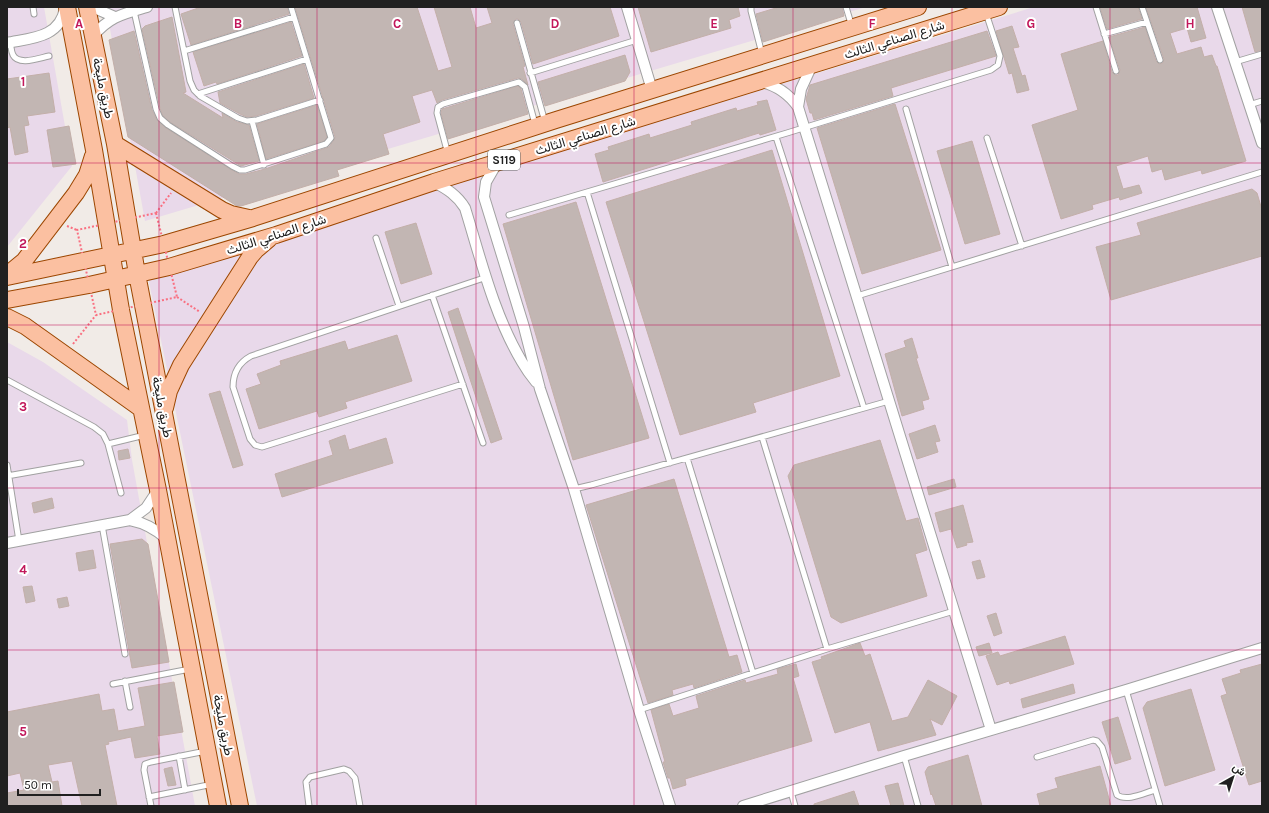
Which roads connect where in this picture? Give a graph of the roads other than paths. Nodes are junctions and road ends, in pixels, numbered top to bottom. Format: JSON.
{"nodes":[{"id":1,"x":33,"y":7,"type":"edge"},
{"id":2,"x":66,"y":7,"type":"edge"},
{"id":3,"x":87,"y":7,"type":"edge"},
{"id":4,"x":92,"y":7,"type":"edge"},
{"id":5,"x":147,"y":7,"type":"edge"},
{"id":6,"x":175,"y":7,"type":"edge"},
{"id":7,"x":291,"y":7,"type":"edge"},
{"id":8,"x":627,"y":7,"type":"edge"},
{"id":9,"x":752,"y":7,"type":"edge"},
{"id":10,"x":846,"y":7,"type":"edge"},
{"id":11,"x":918,"y":7,"type":"edge"},
{"id":12,"x":1096,"y":7,"type":"edge"},
{"id":13,"x":1142,"y":7,"type":"edge"},
{"id":14,"x":1218,"y":7,"type":"edge"},
{"id":15,"x":992,"y":9,"type":"edge"},
{"id":16,"x":134,"y":11,"type":"junction"},
{"id":17,"x":34,"y":14,"type":"dead end"},
{"id":18,"x":115,"y":17,"type":"junction"},
{"id":19,"x":294,"y":17,"type":"junction"},
{"id":20,"x":1147,"y":22,"type":"junction"},
{"id":21,"x":517,"y":23,"type":"dead end"},
{"id":22,"x":852,"y":28,"type":"junction"},
{"id":23,"x":1104,"y":34,"type":"junction"},
{"id":24,"x":93,"y":36,"type":"junction"},
{"id":25,"x":637,"y":40,"type":"junction"},
{"id":26,"x":9,"y":42,"type":"edge"},
{"id":27,"x":184,"y":51,"type":"junction"},
{"id":28,"x":1262,"y":54,"type":"edge"},
{"id":29,"x":49,"y":56,"type":"dead end"},
{"id":30,"x":763,"y":56,"type":"junction"},
{"id":31,"x":307,"y":59,"type":"junction"},
{"id":32,"x":1160,"y":60,"type":"dead end"},
{"id":33,"x":1235,"y":62,"type":"junction"},
{"id":34,"x":812,"y":65,"type":"junction"},
{"id":35,"x":1116,"y":71,"type":"dead end"},
{"id":36,"x":530,"y":73,"type":"junction"},
{"id":37,"x":760,"y":82,"type":"junction"},
{"id":38,"x":652,"y":90,"type":"junction"},
{"id":39,"x":198,"y":94,"type":"junction"},
{"id":40,"x":320,"y":100,"type":"junction"},
{"id":41,"x":1262,"y":101,"type":"edge"},
{"id":42,"x":1249,"y":104,"type":"junction"},
{"id":43,"x":798,"y":107,"type":"junction"},
{"id":44,"x":906,"y":109,"type":"dead end"},
{"id":45,"x":252,"y":121,"type":"junction"},
{"id":46,"x":546,"y":124,"type":"junction"},
{"id":47,"x":804,"y":128,"type":"junction"},
{"id":48,"x":776,"y":137,"type":"junction"},
{"id":49,"x":987,"y":138,"type":"dead end"},
{"id":50,"x":1262,"y":143,"type":"edge"},
{"id":51,"x":116,"y":144,"type":"junction"},
{"id":52,"x":94,"y":150,"type":"junction"},
{"id":53,"x":448,"y":155,"type":"junction"},
{"id":54,"x":513,"y":157,"type":"junction"},
{"id":55,"x":497,"y":163,"type":"junction"},
{"id":56,"x":264,"y":165,"type":"junction"},
{"id":57,"x":1262,"y":172,"type":"edge"},
{"id":58,"x":434,"y":182,"type":"junction"},
{"id":59,"x":586,"y":192,"type":"junction"},
{"id":60,"x":509,"y":215,"type":"dead end"},
{"id":61,"x":253,"y":218,"type":"junction"},
{"id":62,"x":276,"y":235,"type":"junction"},
{"id":63,"x":376,"y":238,"type":"dead end"},
{"id":64,"x":1022,"y":246,"type":"junction"},
{"id":65,"x":133,"y":250,"type":"junction"},
{"id":66,"x":111,"y":255,"type":"junction"},
{"id":67,"x":952,"y":267,"type":"junction"},
{"id":68,"x":137,"y":274,"type":"junction"},
{"id":69,"x":7,"y":276,"type":"edge"},
{"id":70,"x":487,"y":277,"type":"junction"},
{"id":71,"x":115,"y":279,"type":"junction"},
{"id":72,"x":432,"y":295,"type":"junction"},
{"id":73,"x":857,"y":296,"type":"junction"},
{"id":74,"x":7,"y":300,"type":"edge"},
{"id":75,"x":399,"y":306,"type":"junction"},
{"id":76,"x":7,"y":316,"type":"edge"},
{"id":77,"x":7,"y":380,"type":"edge"},
{"id":78,"x":463,"y":384,"type":"junction"},
{"id":79,"x":540,"y":389,"type":"junction"},
{"id":80,"x":890,"y":401,"type":"junction"},
{"id":81,"x":140,"y":408,"type":"junction"},
{"id":82,"x":864,"y":408,"type":"junction"},
{"id":83,"x":165,"y":418,"type":"junction"},
{"id":84,"x":146,"y":435,"type":"junction"},
{"id":85,"x":762,"y":437,"type":"junction"},
{"id":86,"x":108,"y":444,"type":"junction"},
{"id":87,"x":483,"y":444,"type":"dead end"},
{"id":88,"x":687,"y":458,"type":"junction"},
{"id":89,"x":80,"y":463,"type":"dead end"},
{"id":90,"x":670,"y":463,"type":"junction"},
{"id":91,"x":7,"y":464,"type":"edge"},
{"id":92,"x":8,"y":476,"type":"edge"},
{"id":93,"x":574,"y":488,"type":"junction"},
{"id":94,"x":158,"y":490,"type":"junction"},
{"id":95,"x":121,"y":493,"type":"dead end"},
{"id":96,"x":130,"y":520,"type":"junction"},
{"id":97,"x":102,"y":525,"type":"junction"},
{"id":98,"x":167,"y":539,"type":"junction"},
{"id":99,"x":20,"y":541,"type":"junction"},
{"id":100,"x":7,"y":543,"type":"edge"},
{"id":101,"x":954,"y":611,"type":"junction"},
{"id":102,"x":1262,"y":648,"type":"edge"},
{"id":103,"x":827,"y":649,"type":"junction"},
{"id":104,"x":125,"y":654,"type":"dead end"},
{"id":105,"x":190,"y":664,"type":"junction"},
{"id":106,"x":214,"y":672,"type":"junction"},
{"id":107,"x":753,"y":673,"type":"junction"},
{"id":108,"x":125,"y":681,"type":"junction"},
{"id":109,"x":113,"y":684,"type":"dead end"},
{"id":110,"x":1126,"y":690,"type":"junction"},
{"id":111,"x":130,"y":707,"type":"dead end"},
{"id":112,"x":639,"y":710,"type":"junction"},
{"id":113,"x":991,"y":730,"type":"junction"},
{"id":114,"x":207,"y":751,"type":"junction"},
{"id":115,"x":179,"y":756,"type":"junction"},
{"id":116,"x":904,"y":756,"type":"junction"},
{"id":117,"x":1037,"y":757,"type":"dead end"},
{"id":118,"x":214,"y":784,"type":"junction"},
{"id":119,"x":185,"y":790,"type":"junction"},
{"id":120,"x":1155,"y":790,"type":"junction"},
{"id":121,"x":791,"y":792,"type":"junction"},
{"id":122,"x":149,"y":797,"type":"junction"},
{"id":123,"x":151,"y":806,"type":"edge"},
{"id":124,"x":218,"y":806,"type":"edge"},
{"id":125,"x":240,"y":806,"type":"edge"},
{"id":126,"x":309,"y":806,"type":"edge"},
{"id":127,"x":360,"y":806,"type":"edge"},
{"id":128,"x":670,"y":806,"type":"edge"},
{"id":129,"x":743,"y":806,"type":"edge"},
{"id":130,"x":795,"y":806,"type":"edge"},
{"id":131,"x":918,"y":806,"type":"edge"},
{"id":132,"x":1160,"y":806,"type":"edge"}],
"edges":[{"from":1,"to":17,"type":"lane"},
{"from":2,"to":26,"type":"street"},
{"from":2,"to":52,"type":"main road","name":"طريق مليحة"},
{"from":3,"to":24,"type":"main road","name":"طريق مليحة"},
{"from":4,"to":18,"type":"street"},
{"from":5,"to":16,"type":"street"},
{"from":6,"to":27,"type":"lane"},
{"from":7,"to":19,"type":"lane"},
{"from":8,"to":25,"type":"street"},
{"from":9,"to":30,"type":"lane"},
{"from":10,"to":22,"type":"lane"},
{"from":11,"to":22,"type":"main road","name":"شارع الصناعي الثالث","number":"S119"},
{"from":12,"to":23,"type":"lane"},
{"from":13,"to":20,"type":"lane"},
{"from":14,"to":33,"type":"street"},
{"from":15,"to":34,"type":"main road","name":"شارع الصناعي الثالث","number":"S119"},
{"from":15,"to":47,"type":"lane"},
{"from":16,"to":18,"type":"street"},
{"from":16,"to":56,"type":"lane"},
{"from":18,"to":24,"type":"street"},
{"from":19,"to":27,"type":"lane"},
{"from":19,"to":31,"type":"lane"},
{"from":20,"to":23,"type":"lane"},
{"from":20,"to":32,"type":"lane"},
{"from":21,"to":36,"type":"lane"},
{"from":22,"to":30,"type":"main road","name":"شارع الصناعي الثالث","number":"S119"},
{"from":23,"to":35,"type":"lane"},
{"from":24,"to":51,"type":"main road","name":"طريق مليحة"},
{"from":25,"to":36,"type":"lane"},
{"from":25,"to":38,"type":"street"},
{"from":26,"to":29,"type":"lane"},
{"from":27,"to":39,"type":"lane"},
{"from":28,"to":33,"type":"lane"},
{"from":30,"to":38,"type":"main road","name":"شارع الصناعي الثالث","number":"S119"},
{"from":31,"to":39,"type":"lane"},
{"from":31,"to":40,"type":"lane"},
{"from":33,"to":42,"type":"street"},
{"from":34,"to":37,"type":"main road","name":"شارع الصناعي الثالث","number":"S119"},
{"from":34,"to":43,"type":"street"},
{"from":36,"to":46,"type":"lane"},
{"from":37,"to":43,"type":"street"},
{"from":37,"to":54,"type":"main road","name":"شارع الصناعي الثالث","number":"S119"},
{"from":38,"to":46,"type":"main road","name":"شارع الصناعي الثالث","number":"S119"},
{"from":39,"to":45,"type":"lane"},
{"from":40,"to":45,"type":"lane"},
{"from":40,"to":56,"type":"lane"},
{"from":41,"to":42,"type":"lane"},
{"from":42,"to":50,"type":"street"},
{"from":43,"to":47,"type":"street"},
{"from":44,"to":67,"type":"lane"},
{"from":45,"to":56,"type":"lane"},
{"from":46,"to":53,"type":"main road","name":"شارع الصناعي الثالث","number":"S119"},
{"from":46,"to":53,"type":"lane"},
{"from":46,"to":54,"type":"main road"},
{"from":47,"to":48,"type":"lane"},
{"from":47,"to":73,"type":"street"},
{"from":48,"to":59,"type":"lane"},
{"from":48,"to":82,"type":"lane"},
{"from":49,"to":64,"type":"lane"},
{"from":51,"to":61,"type":"main road"},
{"from":51,"to":65,"type":"main road","name":"طريق مليحة"},
{"from":52,"to":66,"type":"main road","name":"طريق مليحة"},
{"from":52,"to":69,"type":"main road"},
{"from":53,"to":61,"type":"main road","name":"شارع الصناعي الثالث","number":"S119"},
{"from":54,"to":55,"type":"main road","name":"شارع الصناعي الثالث","number":"S119"},
{"from":55,"to":58,"type":"main road","name":"شارع الصناعي الثالث","number":"S119"},
{"from":55,"to":79,"type":"street"},
{"from":57,"to":64,"type":"lane"},
{"from":58,"to":62,"type":"main road","name":"شارع الصناعي الثالث","number":"S119"},
{"from":58,"to":70,"type":"street"},
{"from":59,"to":60,"type":"lane"},
{"from":59,"to":90,"type":"lane"},
{"from":61,"to":65,"type":"main road","name":"شارع الصناعي الثالث","number":"S119"},
{"from":62,"to":68,"type":"main road","name":"شارع الصناعي الثالث","number":"S119"},
{"from":62,"to":83,"type":"main road"},
{"from":63,"to":75,"type":"lane"},
{"from":64,"to":67,"type":"lane"},
{"from":65,"to":66,"type":"main road","name":"شارع الصناعي الثالث","number":"S119"},
{"from":65,"to":68,"type":"main road","name":"طريق مليحة"},
{"from":66,"to":69,"type":"main road","name":"شارع الصناعي الثالث","number":"S119"},
{"from":66,"to":71,"type":"main road","name":"طريق مليحة"},
{"from":67,"to":73,"type":"lane"},
{"from":68,"to":71,"type":"main road","name":"شارع الصناعي الثالث","number":"S119"},
{"from":68,"to":83,"type":"main road","name":"طريق مليحة"},
{"from":70,"to":72,"type":"lane"},
{"from":70,"to":79,"type":"street"},
{"from":71,"to":74,"type":"main road","name":"شارع الصناعي الثالث","number":"S119"},
{"from":71,"to":81,"type":"main road","name":"طريق مليحة"},
{"from":72,"to":75,"type":"lane"},
{"from":72,"to":78,"type":"lane"},
{"from":73,"to":80,"type":"street"},
{"from":75,"to":78,"type":"lane"},
{"from":76,"to":81,"type":"main road"},
{"from":77,"to":86,"type":"lane"},
{"from":78,"to":87,"type":"lane"},
{"from":79,"to":93,"type":"street"},
{"from":80,"to":82,"type":"lane"},
{"from":80,"to":101,"type":"street"},
{"from":81,"to":84,"type":"main road","name":"طريق مليحة"},
{"from":82,"to":85,"type":"lane"},
{"from":83,"to":106,"type":"main road","name":"طريق مليحة"},
{"from":84,"to":86,"type":"lane"},
{"from":84,"to":94,"type":"main road","name":"طريق مليحة"},
{"from":85,"to":88,"type":"lane"},
{"from":85,"to":103,"type":"lane"},
{"from":86,"to":95,"type":"lane"},
{"from":88,"to":90,"type":"lane"},
{"from":88,"to":107,"type":"lane"},
{"from":89,"to":92,"type":"lane"},
{"from":90,"to":93,"type":"lane"},
{"from":91,"to":92,"type":"lane"},
{"from":92,"to":99,"type":"lane"},
{"from":93,"to":112,"type":"street"},
{"from":94,"to":96,"type":"street"},
{"from":94,"to":98,"type":"main road","name":"طريق مليحة"},
{"from":96,"to":97,"type":"street"},
{"from":96,"to":98,"type":"street"},
{"from":97,"to":99,"type":"street"},
{"from":97,"to":104,"type":"lane"},
{"from":98,"to":105,"type":"main road","name":"طريق مليحة"},
{"from":99,"to":100,"type":"street"},
{"from":101,"to":103,"type":"lane"},
{"from":101,"to":113,"type":"street"},
{"from":102,"to":110,"type":"street"},
{"from":103,"to":107,"type":"lane"},
{"from":105,"to":106,"type":"main road"},
{"from":105,"to":108,"type":"lane"},
{"from":105,"to":114,"type":"main road","name":"طريق مليحة"},
{"from":106,"to":125,"type":"main road","name":"طريق مليحة"},
{"from":107,"to":112,"type":"lane"},
{"from":108,"to":109,"type":"lane"},
{"from":108,"to":111,"type":"lane"},
{"from":110,"to":113,"type":"street"},
{"from":110,"to":120,"type":"lane"},
{"from":112,"to":128,"type":"street"},
{"from":113,"to":116,"type":"street"},
{"from":114,"to":115,"type":"lane"},
{"from":114,"to":118,"type":"main road","name":"طريق مليحة"},
{"from":115,"to":119,"type":"lane"},
{"from":115,"to":122,"type":"lane"},
{"from":116,"to":121,"type":"street"},
{"from":116,"to":131,"type":"lane"},
{"from":117,"to":120,"type":"lane"},
{"from":118,"to":119,"type":"lane"},
{"from":118,"to":124,"type":"main road","name":"طريق مليحة"},
{"from":119,"to":122,"type":"lane"},
{"from":120,"to":132,"type":"lane"},
{"from":121,"to":129,"type":"street"},
{"from":121,"to":130,"type":"lane"},
{"from":122,"to":123,"type":"lane"},
{"from":126,"to":127,"type":"lane"}]}
